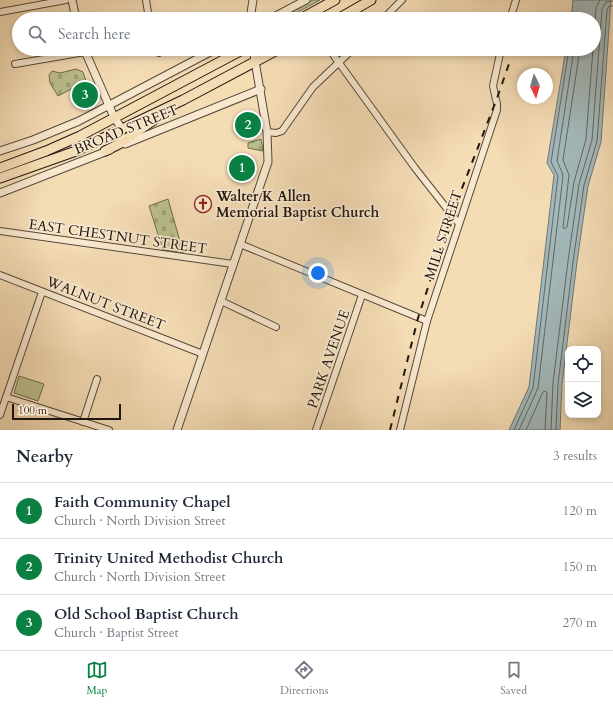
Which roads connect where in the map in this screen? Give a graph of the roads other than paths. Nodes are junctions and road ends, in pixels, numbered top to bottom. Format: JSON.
{"nodes":[{"id":1,"x":66,"y":0,"type":"edge"},
{"id":2,"x":72,"y":0,"type":"edge"},
{"id":3,"x":146,"y":0,"type":"edge"},
{"id":4,"x":253,"y":0,"type":"edge"},
{"id":5,"x":306,"y":0,"type":"edge"},
{"id":6,"x":335,"y":0,"type":"edge"},
{"id":7,"x":371,"y":0,"type":"edge"},
{"id":8,"x":402,"y":0,"type":"edge"},
{"id":9,"x":516,"y":0,"type":"edge"},
{"id":10,"x":0,"y":12,"type":"edge"},
{"id":11,"x":75,"y":12,"type":"edge"},
{"id":12,"x":148,"y":12,"type":"edge"},
{"id":13,"x":251,"y":12,"type":"edge"},
{"id":14,"x":283,"y":12,"type":"edge"},
{"id":15,"x":313,"y":12,"type":"edge"},
{"id":16,"x":350,"y":12,"type":"edge"},
{"id":17,"x":390,"y":12,"type":"edge"},
{"id":18,"x":512,"y":12,"type":"edge"},
{"id":19,"x":55,"y":56,"type":"edge"},
{"id":20,"x":88,"y":56,"type":"edge"},
{"id":21,"x":203,"y":56,"type":"edge"},
{"id":22,"x":231,"y":56,"type":"edge"},
{"id":23,"x":255,"y":56,"type":"edge"},
{"id":24,"x":266,"y":56,"type":"edge"},
{"id":25,"x":334,"y":56,"type":"edge"},
{"id":26,"x":345,"y":56,"type":"edge"},
{"id":27,"x":499,"y":56,"type":"edge"},
{"id":28,"x":256,"y":61,"type":"junction"},
{"id":29,"x":339,"y":62,"type":"junction"},
{"id":30,"x":15,"y":64,"type":"dead end"},
{"id":31,"x":261,"y":89,"type":"junction"},
{"id":32,"x":183,"y":100,"type":"junction"},
{"id":33,"x":109,"y":105,"type":"junction"},
{"id":34,"x":114,"y":117,"type":"junction"},
{"id":35,"x":122,"y":129,"type":"junction"},
{"id":36,"x":267,"y":132,"type":"junction"},
{"id":37,"x":0,"y":151,"type":"edge"},
{"id":38,"x":105,"y":151,"type":"junction"},
{"id":39,"x":0,"y":168,"type":"edge"},
{"id":40,"x":0,"y":178,"type":"edge"},
{"id":41,"x":0,"y":193,"type":"edge"},
{"id":42,"x":459,"y":224,"type":"junction"},
{"id":43,"x":0,"y":231,"type":"edge"},
{"id":44,"x":240,"y":244,"type":"junction"},
{"id":45,"x":233,"y":264,"type":"junction"},
{"id":46,"x":0,"y":275,"type":"edge"},
{"id":47,"x":42,"y":292,"type":"junction"},
{"id":48,"x":362,"y":295,"type":"junction"},
{"id":49,"x":221,"y":301,"type":"junction"},
{"id":50,"x":427,"y":321,"type":"junction"},
{"id":51,"x":276,"y":328,"type":"dead end"},
{"id":52,"x":203,"y":354,"type":"junction"},
{"id":53,"x":97,"y":379,"type":"dead end"},
{"id":54,"x":6,"y":397,"type":"junction"},
{"id":55,"x":0,"y":415,"type":"edge"},
{"id":56,"x":83,"y":422,"type":"junction"},
{"id":57,"x":109,"y":430,"type":"edge"},
{"id":58,"x":177,"y":430,"type":"edge"},
{"id":59,"x":316,"y":430,"type":"edge"},
{"id":60,"x":400,"y":430,"type":"edge"}],
"edges":[{"from":1,"to":10,"type":"street"},
{"from":2,"to":11,"type":"street"},
{"from":3,"to":12,"type":"street"},
{"from":4,"to":13,"type":"street"},
{"from":5,"to":14,"type":"street"},
{"from":6,"to":15,"type":"main road"},
{"from":7,"to":16,"type":"main road"},
{"from":8,"to":17,"type":"street"},
{"from":9,"to":18,"type":"street"},
{"from":19,"to":30,"type":"street"},
{"from":20,"to":33,"type":"street"},
{"from":21,"to":33,"type":"street"},
{"from":22,"to":34,"type":"main road"},
{"from":23,"to":28,"type":"street"},
{"from":24,"to":28,"type":"main road"},
{"from":25,"to":29,"type":"street"},
{"from":26,"to":29,"type":"street"},
{"from":27,"to":42,"type":"street","name":"MILL STREET"},
{"from":28,"to":31,"type":"street"},
{"from":28,"to":32,"type":"main road"},
{"from":29,"to":36,"type":"street"},
{"from":29,"to":42,"type":"street"},
{"from":31,"to":36,"type":"street"},
{"from":31,"to":38,"type":"street","name":"BROAD STREET"},
{"from":32,"to":35,"type":"main road"},
{"from":32,"to":38,"type":"main road"},
{"from":33,"to":34,"type":"street"},
{"from":33,"to":37,"type":"street"},
{"from":34,"to":35,"type":"street"},
{"from":34,"to":39,"type":"main road"},
{"from":35,"to":40,"type":"main road"},
{"from":36,"to":44,"type":"street"},
{"from":38,"to":41,"type":"street","name":"BROAD STREET"},
{"from":42,"to":50,"type":"street","name":"MILL STREET"},
{"from":43,"to":45,"type":"street","name":"EAST CHESTNUT STREET"},
{"from":44,"to":45,"type":"street"},
{"from":44,"to":48,"type":"street"},
{"from":45,"to":49,"type":"street"},
{"from":46,"to":47,"type":"street","name":"WALNUT STREET"},
{"from":47,"to":52,"type":"street","name":"WALNUT STREET"},
{"from":47,"to":54,"type":"street"},
{"from":48,"to":50,"type":"street"},
{"from":48,"to":59,"type":"street","name":"PARK AVENUE"},
{"from":49,"to":51,"type":"street"},
{"from":49,"to":52,"type":"street"},
{"from":50,"to":60,"type":"street","name":"MILL STREET"},
{"from":52,"to":58,"type":"street"},
{"from":53,"to":56,"type":"street"},
{"from":54,"to":55,"type":"street"},
{"from":54,"to":56,"type":"street"},
{"from":56,"to":57,"type":"street"}]}
